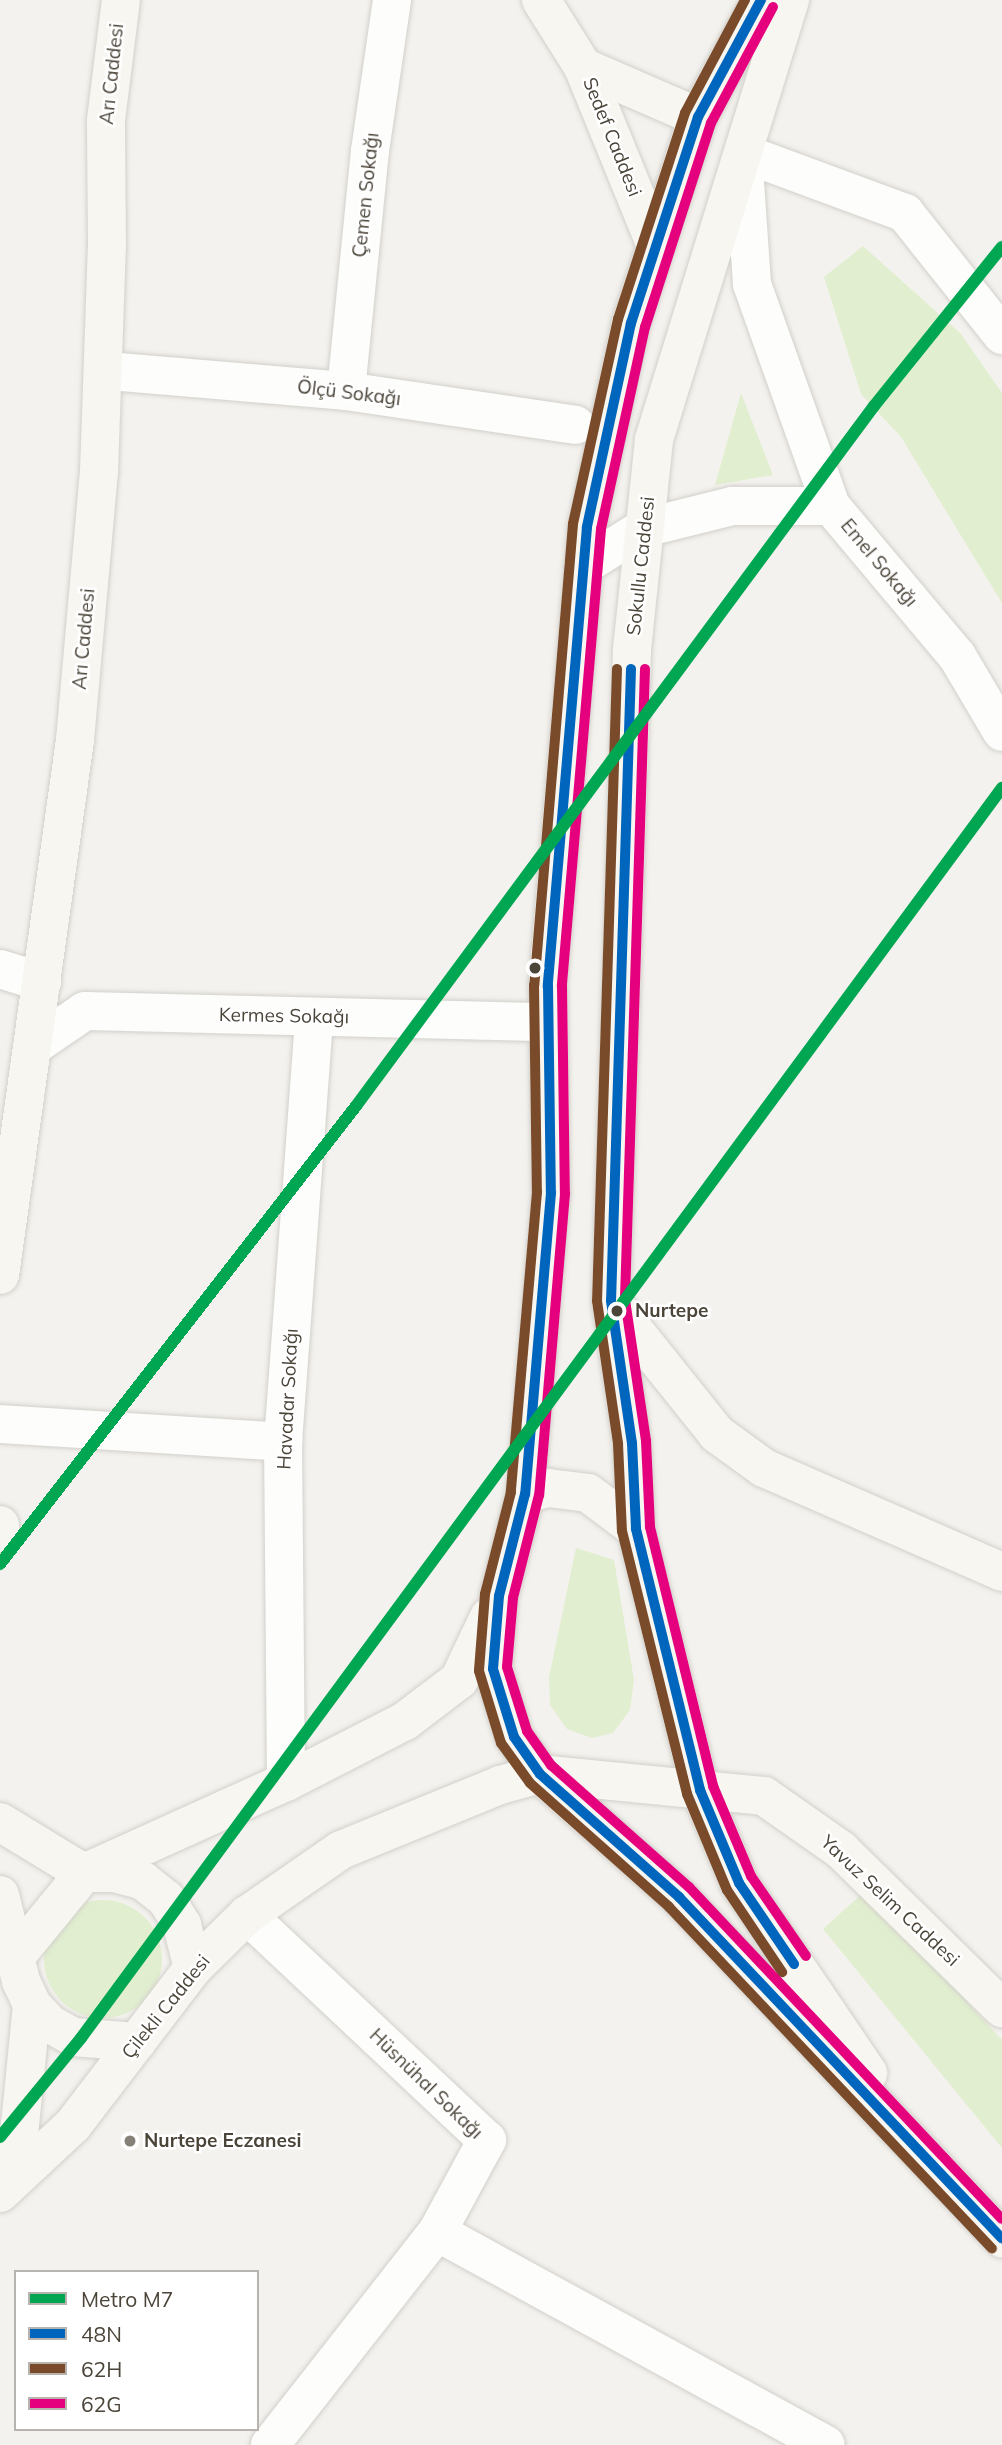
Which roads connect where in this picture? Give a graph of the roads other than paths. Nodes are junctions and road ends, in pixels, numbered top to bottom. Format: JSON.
{"nodes":[{"id":1,"x":121,"y":0,"type":"edge"},
{"id":2,"x":392,"y":0,"type":"edge"},
{"id":3,"x":541,"y":0,"type":"edge"},
{"id":4,"x":761,"y":0,"type":"edge"},
{"id":5,"x":790,"y":0,"type":"edge"},
{"id":6,"x":583,"y":66,"type":"junction"},
{"id":7,"x":698,"y":117,"type":"junction"},
{"id":8,"x":743,"y":153,"type":"junction"},
{"id":9,"x":656,"y":246,"type":"junction"},
{"id":10,"x":1002,"y":335,"type":"edge"},
{"id":11,"x":120,"y":372,"type":"dead end"},
{"id":12,"x":346,"y":391,"type":"junction"},
{"id":13,"x":576,"y":425,"type":"dead end"},
{"id":14,"x":831,"y":506,"type":"junction"},
{"id":15,"x":644,"y":528,"type":"junction"},
{"id":16,"x":583,"y":566,"type":"junction"},
{"id":17,"x":1002,"y":732,"type":"edge"},
{"id":18,"x":0,"y":969,"type":"edge"},
{"id":19,"x":42,"y":982,"type":"junction"},
{"id":20,"x":314,"y":1017,"type":"junction"},
{"id":21,"x":548,"y":1022,"type":"junction"},
{"id":22,"x":32,"y":1047,"type":"junction"},
{"id":23,"x":0,"y":1275,"type":"edge"},
{"id":24,"x":611,"y":1301,"type":"junction"},
{"id":25,"x":0,"y":1424,"type":"edge"},
{"id":26,"x":283,"y":1442,"type":"junction"},
{"id":27,"x":525,"y":1494,"type":"junction"},
{"id":28,"x":0,"y":1525,"type":"edge"},
{"id":29,"x":636,"y":1529,"type":"junction"},
{"id":30,"x":0,"y":1531,"type":"edge"},
{"id":31,"x":1002,"y":1572,"type":"edge"},
{"id":32,"x":499,"y":1596,"type":"junction"},
{"id":33,"x":540,"y":1774,"type":"junction"},
{"id":34,"x":286,"y":1782,"type":"junction"},
{"id":35,"x":700,"y":1790,"type":"junction"},
{"id":36,"x":0,"y":1822,"type":"edge"},
{"id":37,"x":84,"y":1873,"type":"junction"},
{"id":38,"x":0,"y":1895,"type":"edge"},
{"id":39,"x":247,"y":1915,"type":"junction"},
{"id":40,"x":17,"y":1955,"type":"junction"},
{"id":41,"x":193,"y":1968,"type":"junction"},
{"id":42,"x":1000,"y":2004,"type":"edge"},
{"id":43,"x":32,"y":2005,"type":"junction"},
{"id":44,"x":137,"y":2042,"type":"junction"},
{"id":45,"x":938,"y":2176,"type":"junction"},
{"id":46,"x":3,"y":2190,"type":"edge"},
{"id":47,"x":437,"y":2232,"type":"junction"},
{"id":48,"x":1002,"y":2239,"type":"edge"},
{"id":49,"x":270,"y":2445,"type":"edge"},
{"id":50,"x":826,"y":2445,"type":"edge"}],
"edges":[{"from":1,"to":19,"type":"main road","name":"Arı Caddesi"},
{"from":2,"to":12,"type":"street","name":"Çemen Sokağı"},
{"from":3,"to":6,"type":"main road","name":"Sedef Caddesi"},
{"from":4,"to":7,"type":"main road"},
{"from":5,"to":8,"type":"main road","name":"Sokullu Caddesi"},
{"from":6,"to":7,"type":"main road","name":"Sedef Caddesi"},
{"from":6,"to":9,"type":"main road","name":"Sedef Caddesi"},
{"from":7,"to":9,"type":"main road"},
{"from":8,"to":10,"type":"street"},
{"from":8,"to":14,"type":"street"},
{"from":8,"to":15,"type":"main road","name":"Sokullu Caddesi"},
{"from":9,"to":16,"type":"main road"},
{"from":11,"to":12,"type":"street","name":"Ölçü Sokağı"},
{"from":12,"to":13,"type":"street","name":"Ölçü Sokağı"},
{"from":14,"to":15,"type":"street","name":"Emel Sokağı"},
{"from":14,"to":17,"type":"street","name":"Emel Sokağı"},
{"from":15,"to":16,"type":"street","name":"Emel Sokağı"},
{"from":15,"to":24,"type":"main road","name":"Sokullu Caddesi"},
{"from":16,"to":21,"type":"main road"},
{"from":18,"to":19,"type":"street"},
{"from":19,"to":22,"type":"main road","name":"Arı Caddesi"},
{"from":20,"to":21,"type":"street","name":"Kermes Sokağı"},
{"from":20,"to":22,"type":"street","name":"Kermes Sokağı"},
{"from":20,"to":26,"type":"street","name":"Havadar Sokağı"},
{"from":21,"to":27,"type":"main road"},
{"from":22,"to":23,"type":"main road","name":"Arı Caddesi"},
{"from":24,"to":29,"type":"main road","name":"Sokullu Caddesi"},
{"from":24,"to":31,"type":"main road"},
{"from":25,"to":26,"type":"street"},
{"from":26,"to":34,"type":"street","name":"Havadar Sokağı"},
{"from":27,"to":29,"type":"main road"},
{"from":27,"to":32,"type":"main road"},
{"from":28,"to":30,"type":"main road"},
{"from":29,"to":35,"type":"main road","name":"Sokullu Caddesi"},
{"from":32,"to":33,"type":"main road"},
{"from":32,"to":34,"type":"main road"},
{"from":33,"to":35,"type":"main road","name":"Yavuz Selim Caddesi"},
{"from":33,"to":39,"type":"main road","name":"Çilekli Caddesi"},
{"from":33,"to":45,"type":"main road"},
{"from":34,"to":37,"type":"main road"},
{"from":35,"to":42,"type":"main road","name":"Yavuz Selim Caddesi"},
{"from":35,"to":45,"type":"main road","name":"Sokullu Caddesi"},
{"from":36,"to":37,"type":"main road"},
{"from":37,"to":40,"type":"main road"},
{"from":37,"to":41,"type":"main road"},
{"from":38,"to":40,"type":"main road"},
{"from":39,"to":41,"type":"main road","name":"Çilekli Caddesi"},
{"from":39,"to":47,"type":"street","name":"Hüsnühal Sokağı"},
{"from":40,"to":43,"type":"main road"},
{"from":41,"to":44,"type":"main road","name":"Çilekli Caddesi"},
{"from":43,"to":44,"type":"main road"},
{"from":43,"to":46,"type":"main road","name":"Çilekli Caddesi"},
{"from":44,"to":46,"type":"main road","name":"Çilekli Caddesi"},
{"from":45,"to":48,"type":"main road"},
{"from":47,"to":49,"type":"street","name":"Hüsnühal Sokağı"},
{"from":47,"to":50,"type":"street"}]}
